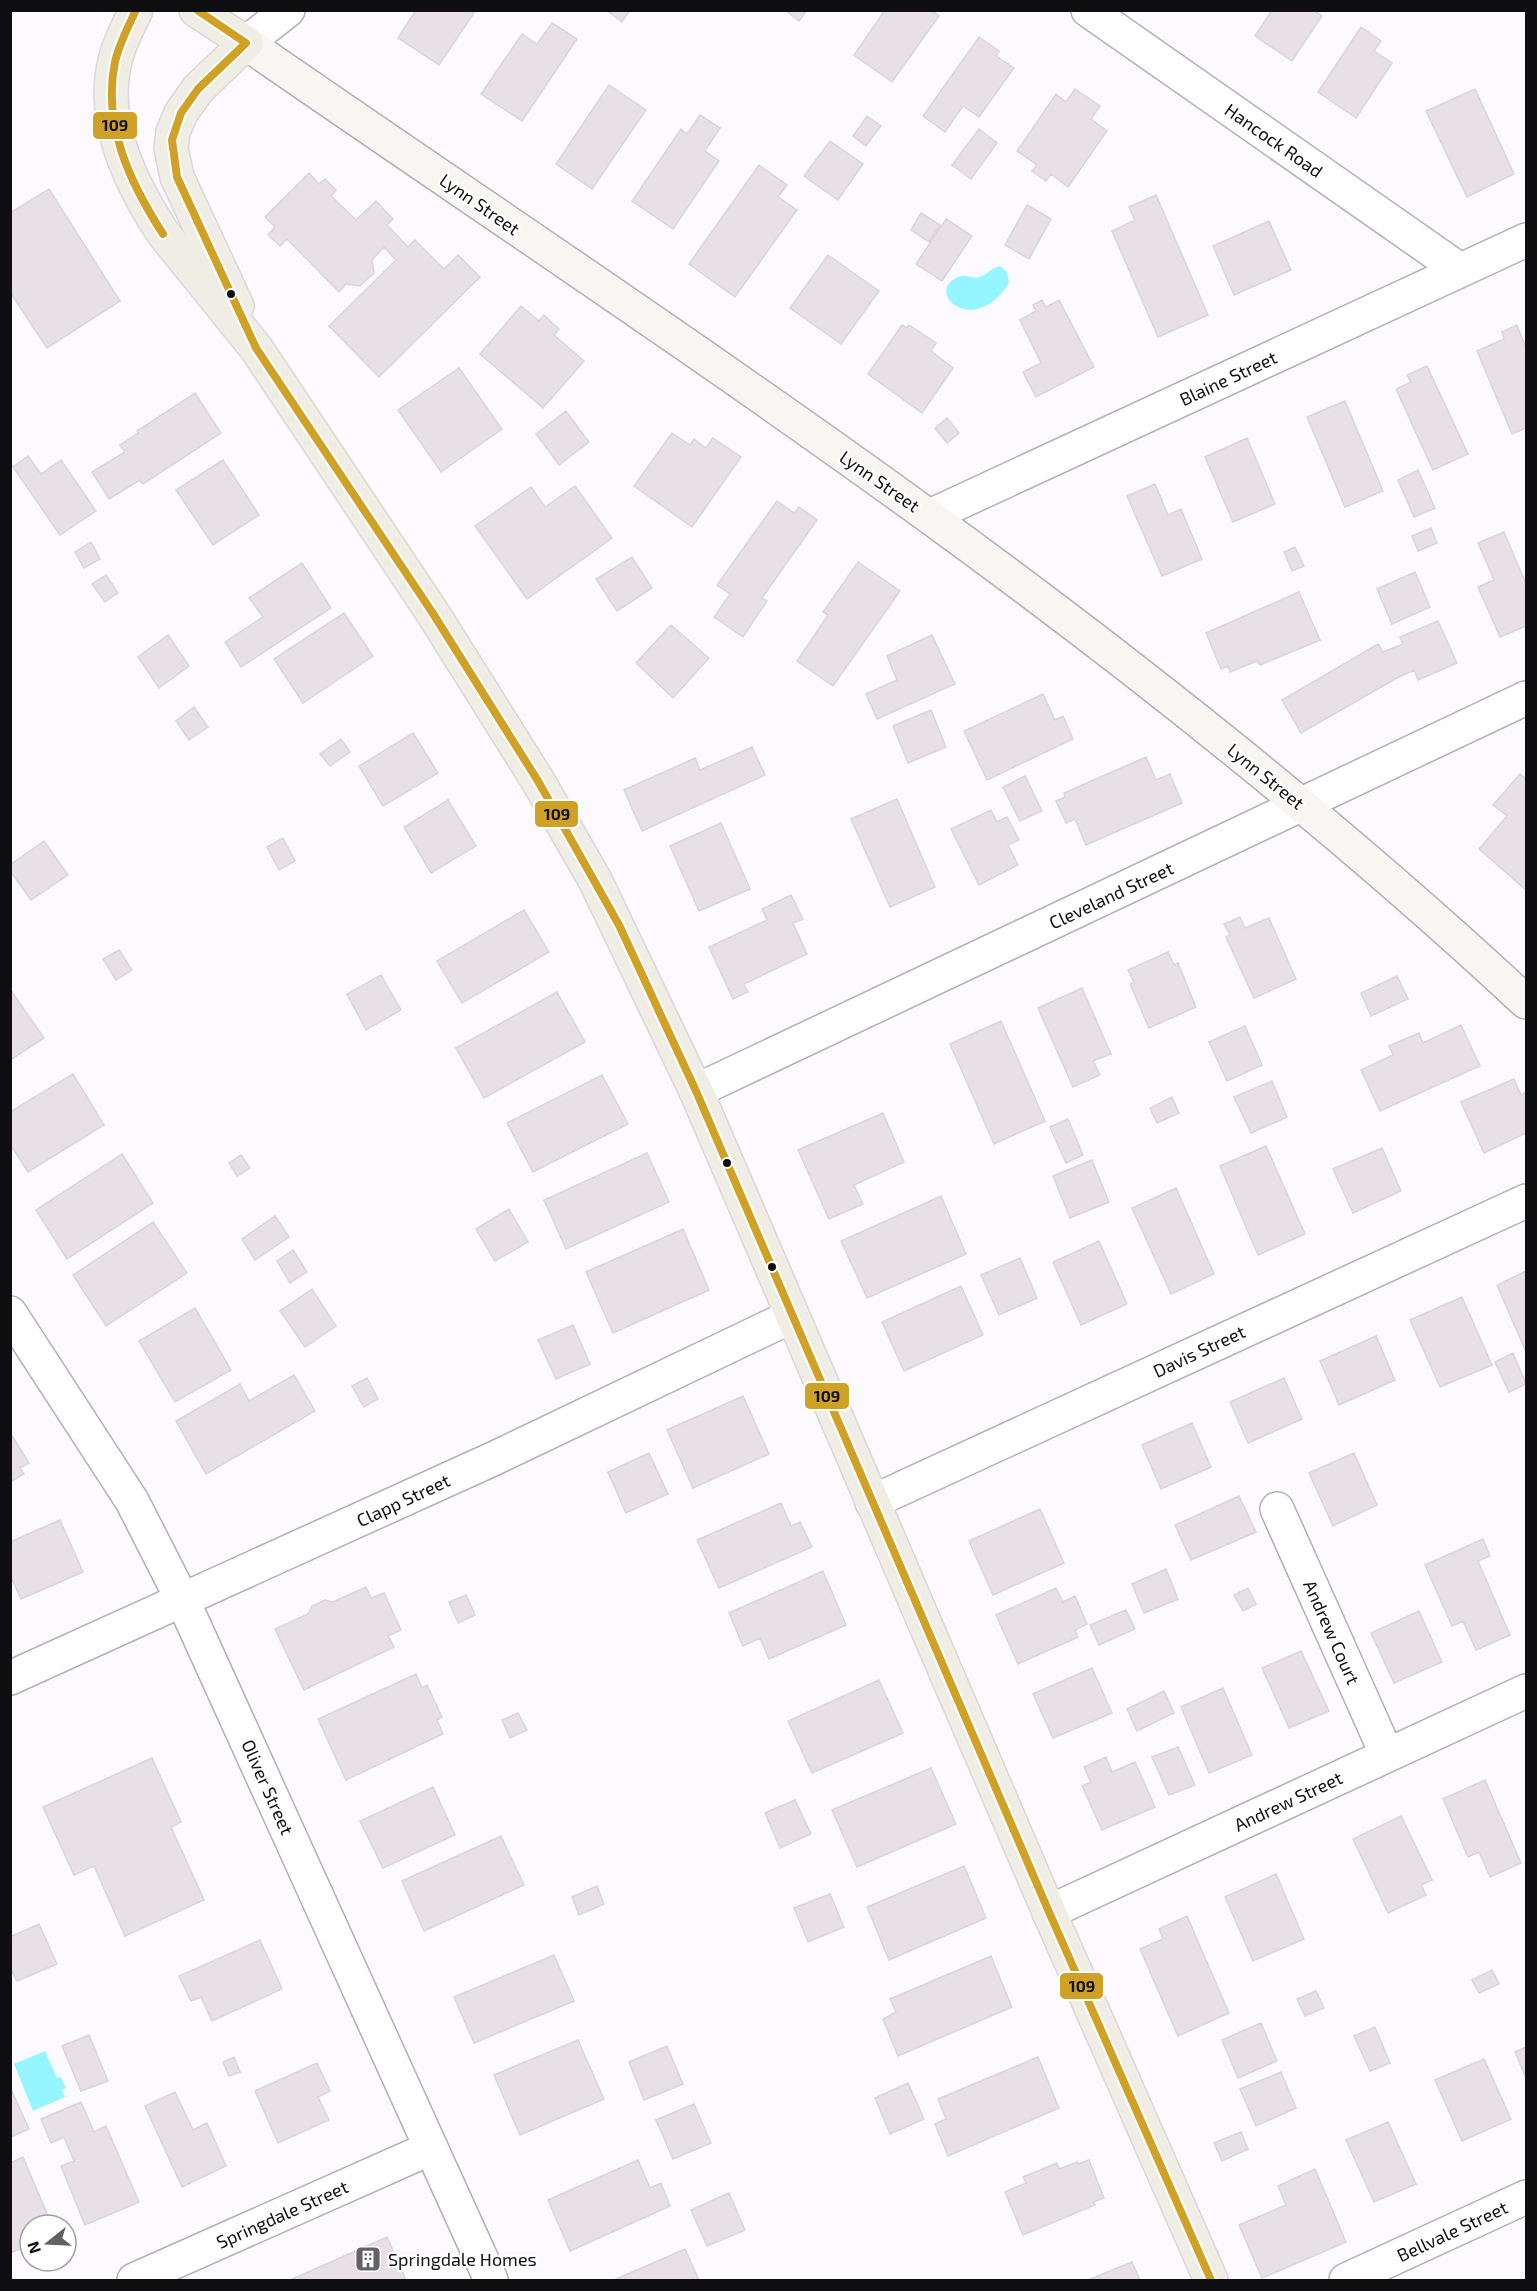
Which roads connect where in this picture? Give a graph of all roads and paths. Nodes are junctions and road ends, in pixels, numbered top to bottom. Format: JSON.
{"nodes":[{"id":1,"x":136,"y":10,"type":"edge"},
{"id":2,"x":196,"y":10,"type":"edge"},
{"id":3,"x":288,"y":10,"type":"edge"},
{"id":4,"x":1088,"y":10,"type":"edge"},
{"id":5,"x":246,"y":43,"type":"junction"},
{"id":6,"x":1527,"y":240,"type":"edge"},
{"id":7,"x":1460,"y":270,"type":"junction"},
{"id":8,"x":256,"y":348,"type":"junction"},
{"id":9,"x":930,"y":516,"type":"junction"},
{"id":10,"x":1527,"y":698,"type":"edge"},
{"id":11,"x":1302,"y":804,"type":"junction"},
{"id":12,"x":1527,"y":1002,"type":"edge"},
{"id":13,"x":696,"y":1091,"type":"junction"},
{"id":14,"x":1527,"y":1201,"type":"edge"},
{"id":15,"x":10,"y":1313,"type":"edge"},
{"id":16,"x":792,"y":1316,"type":"junction"},
{"id":17,"x":872,"y":1502,"type":"junction"},
{"id":18,"x":1277,"y":1509,"type":"dead end"},
{"id":19,"x":183,"y":1601,"type":"junction"},
{"id":20,"x":10,"y":1678,"type":"edge"},
{"id":21,"x":1527,"y":1691,"type":"edge"},
{"id":22,"x":1387,"y":1755,"type":"junction"},
{"id":23,"x":1049,"y":1912,"type":"junction"},
{"id":24,"x":431,"y":2148,"type":"junction"},
{"id":25,"x":1527,"y":2197,"type":"edge"},
{"id":26,"x":134,"y":2280,"type":"edge"},
{"id":27,"x":491,"y":2280,"type":"edge"},
{"id":28,"x":1211,"y":2280,"type":"edge"},
{"id":29,"x":1346,"y":2280,"type":"edge"}],
"edges":[{"from":1,"to":8,"type":"main road"},
{"from":2,"to":5,"type":"main road","name":"Lynn Street"},
{"from":3,"to":5,"type":"street"},
{"from":4,"to":7,"type":"street","name":"Hancock Road"},
{"from":5,"to":8,"type":"main road"},
{"from":5,"to":9,"type":"main road","name":"Lynn Street"},
{"from":6,"to":7,"type":"street","name":"Blaine Street"},
{"from":7,"to":9,"type":"street","name":"Blaine Street"},
{"from":8,"to":13,"type":"main road"},
{"from":9,"to":11,"type":"main road","name":"Lynn Street"},
{"from":10,"to":11,"type":"street","name":"Cleveland Street"},
{"from":11,"to":12,"type":"main road","name":"Lynn Street"},
{"from":11,"to":13,"type":"street","name":"Cleveland Street"},
{"from":13,"to":16,"type":"main road"},
{"from":14,"to":17,"type":"street","name":"Davis Street"},
{"from":15,"to":19,"type":"street","name":"Oliver Street"},
{"from":16,"to":17,"type":"main road"},
{"from":16,"to":19,"type":"street","name":"Clapp Street"},
{"from":17,"to":23,"type":"main road"},
{"from":18,"to":22,"type":"street","name":"Andrew Court"},
{"from":19,"to":20,"type":"street","name":"Clapp Street"},
{"from":19,"to":24,"type":"street","name":"Oliver Street"},
{"from":21,"to":22,"type":"street","name":"Andrew Street"},
{"from":22,"to":23,"type":"street","name":"Andrew Street"},
{"from":23,"to":28,"type":"main road"},
{"from":24,"to":26,"type":"street","name":"Springdale Street"},
{"from":24,"to":27,"type":"street","name":"Oliver Street"},
{"from":25,"to":29,"type":"street","name":"Bellvale Street"}]}
